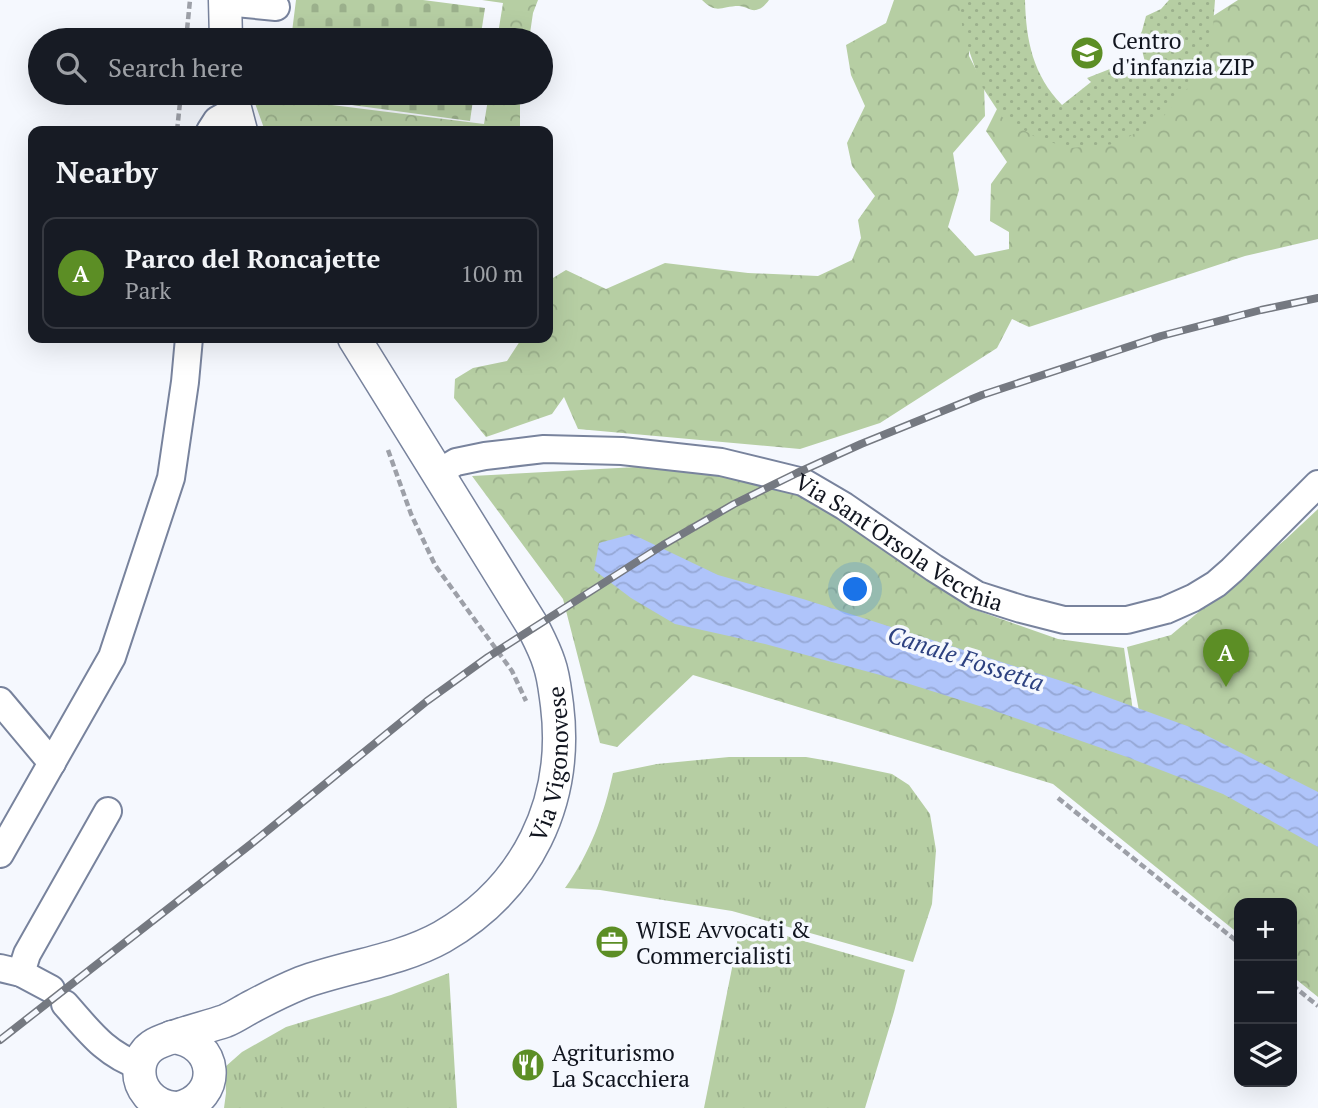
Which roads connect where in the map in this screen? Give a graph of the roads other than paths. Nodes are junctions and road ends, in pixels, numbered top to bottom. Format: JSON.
{"nodes":[{"id":1,"x":225,"y":1,"type":"edge"},
{"id":2,"x":276,"y":7,"type":"dead end"},
{"id":3,"x":226,"y":28,"type":"edge"},
{"id":4,"x":235,"y":111,"type":"edge"},
{"id":5,"x":213,"y":126,"type":"edge"},
{"id":6,"x":188,"y":343,"type":"edge"},
{"id":7,"x":357,"y":343,"type":"edge"},
{"id":8,"x":438,"y":473,"type":"junction"},
{"id":9,"x":1318,"y":484,"type":"edge"},
{"id":10,"x":0,"y":701,"type":"edge"},
{"id":11,"x":52,"y":763,"type":"junction"},
{"id":12,"x":108,"y":811,"type":"dead end"},
{"id":13,"x":0,"y":854,"type":"edge"},
{"id":14,"x":11,"y":970,"type":"edge"},
{"id":15,"x":235,"y":1017,"type":"junction"},
{"id":16,"x":173,"y":1037,"type":"junction"},
{"id":17,"x":140,"y":1066,"type":"junction"},
{"id":18,"x":211,"y":1085,"type":"edge"},
{"id":19,"x":164,"y":1107,"type":"edge"}],
"edges":[{"from":1,"to":2,"type":"street"},
{"from":1,"to":3,"type":"main road"},
{"from":4,"to":5,"type":"street"},
{"from":6,"to":11,"type":"street"},
{"from":7,"to":8,"type":"main road","name":"Via Vigonovese"},
{"from":8,"to":9,"type":"street","name":"Via Sant'Orsola Vecchia"},
{"from":8,"to":15,"type":"main road","name":"Via Vigonovese"},
{"from":10,"to":11,"type":"street"},
{"from":11,"to":13,"type":"street"},
{"from":12,"to":14,"type":"street"},
{"from":14,"to":17,"type":"street"},
{"from":15,"to":16,"type":"main road","name":"Via Vigonovese"},
{"from":15,"to":18,"type":"main road"},
{"from":16,"to":17,"type":"main road","name":"Via Vigonovese"},
{"from":16,"to":18,"type":"main road"},
{"from":17,"to":19,"type":"main road"},
{"from":18,"to":19,"type":"main road"}]}
